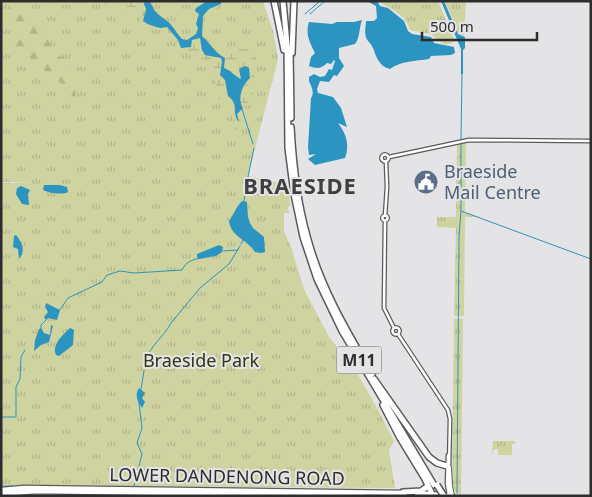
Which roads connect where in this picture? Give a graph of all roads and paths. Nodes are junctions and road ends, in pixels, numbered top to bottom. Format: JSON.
{"nodes":[{"id":1,"x":274,"y":1,"type":"edge"},
{"id":2,"x":285,"y":1,"type":"edge"},
{"id":3,"x":294,"y":1,"type":"edge"},
{"id":4,"x":289,"y":65,"type":"junction"},
{"id":5,"x":591,"y":141,"type":"edge"},
{"id":6,"x":389,"y":158,"type":"junction"},
{"id":7,"x":386,"y":162,"type":"junction"},
{"id":8,"x":302,"y":225,"type":"junction"},
{"id":9,"x":374,"y":378,"type":"junction"},
{"id":10,"x":449,"y":448,"type":"junction"},
{"id":11,"x":448,"y":465,"type":"junction"},
{"id":12,"x":433,"y":485,"type":"junction"},
{"id":13,"x":1,"y":492,"type":"edge"},
{"id":14,"x":403,"y":492,"type":"junction"},
{"id":15,"x":432,"y":495,"type":"edge"},
{"id":16,"x":364,"y":496,"type":"edge"},
{"id":17,"x":442,"y":496,"type":"edge"},
{"id":18,"x":450,"y":496,"type":"edge"}],
"edges":[{"from":1,"to":4,"type":"highway"},
{"from":2,"to":4,"type":"highway","number":"M11"},
{"from":3,"to":4,"type":"highway"},
{"from":4,"to":8,"type":"highway","number":"M11"},
{"from":5,"to":6,"type":"street"},
{"from":6,"to":7,"type":"street"},
{"from":6,"to":7,"type":"street"},
{"from":7,"to":10,"type":"street"},
{"from":8,"to":9,"type":"highway","number":"M11"},
{"from":8,"to":12,"type":"highway","number":"M11"},
{"from":9,"to":11,"type":"highway"},
{"from":9,"to":12,"type":"highway","number":"M11"},
{"from":10,"to":11,"type":"street"},
{"from":10,"to":11,"type":"street"},
{"from":11,"to":18,"type":"main road"},
{"from":12,"to":14,"type":"highway"},
{"from":12,"to":15,"type":"highway"},
{"from":12,"to":17,"type":"highway","number":"M11","bridge":true},
{"from":13,"to":14,"type":"highway","name":"LOWER DANDENONG ROAD"},
{"from":13,"to":16,"type":"highway","name":"LOWER DANDENONG ROAD"},
{"from":14,"to":15,"type":"highway","name":"LOWER DANDENONG ROAD"},
{"from":15,"to":18,"type":"highway","name":"LOWER DANDENONG ROAD"}]}
